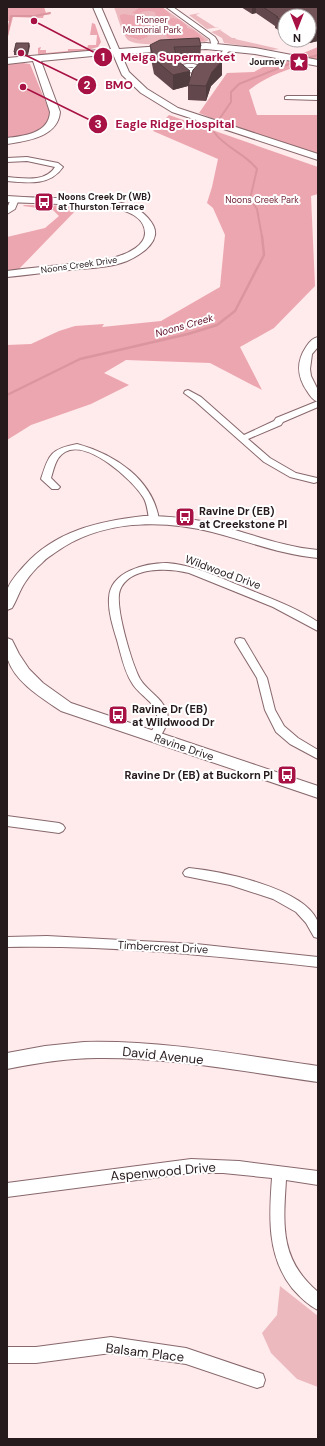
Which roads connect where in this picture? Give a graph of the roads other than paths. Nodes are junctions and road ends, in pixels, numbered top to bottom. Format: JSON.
{"nodes":[{"id":1,"x":97,"y":7,"type":"edge"},
{"id":2,"x":169,"y":7,"type":"edge"},
{"id":3,"x":109,"y":14,"type":"dead end"},
{"id":4,"x":110,"y":40,"type":"junction"},
{"id":5,"x":210,"y":46,"type":"junction"},
{"id":6,"x":121,"y":48,"type":"junction"},
{"id":7,"x":147,"y":49,"type":"junction"},
{"id":8,"x":228,"y":50,"type":"junction"},
{"id":9,"x":92,"y":54,"type":"junction"},
{"id":10,"x":132,"y":58,"type":"dead end"},
{"id":11,"x":36,"y":59,"type":"junction"},
{"id":12,"x":7,"y":61,"type":"edge"},
{"id":13,"x":120,"y":61,"type":"junction"},
{"id":14,"x":316,"y":63,"type":"edge"},
{"id":15,"x":199,"y":68,"type":"edge"},
{"id":16,"x":287,"y":98,"type":"dead end"},
{"id":17,"x":318,"y":98,"type":"edge"},
{"id":18,"x":189,"y":114,"type":"junction"},
{"id":19,"x":7,"y":140,"type":"edge"},
{"id":20,"x":318,"y":158,"type":"edge"},
{"id":21,"x":7,"y":160,"type":"edge"},
{"id":22,"x":7,"y":179,"type":"edge"},
{"id":23,"x":11,"y":199,"type":"edge"},
{"id":24,"x":7,"y":212,"type":"edge"},
{"id":25,"x":7,"y":274,"type":"edge"},
{"id":26,"x":318,"y":340,"type":"edge"},
{"id":27,"x":188,"y":393,"type":"dead end"},
{"id":28,"x":317,"y":403,"type":"edge"},
{"id":29,"x":243,"y":438,"type":"junction"},
{"id":30,"x":314,"y":480,"type":"dead end"},
{"id":31,"x":55,"y":487,"type":"dead end"},
{"id":32,"x":154,"y":520,"type":"junction"},
{"id":33,"x":318,"y":554,"type":"edge"},
{"id":34,"x":7,"y":602,"type":"edge"},
{"id":35,"x":318,"y":626,"type":"edge"},
{"id":36,"x":240,"y":642,"type":"dead end"},
{"id":37,"x":7,"y":643,"type":"edge"},
{"id":38,"x":11,"y":664,"type":"edge"},
{"id":39,"x":154,"y":737,"type":"junction"},
{"id":40,"x":318,"y":755,"type":"edge"},
{"id":41,"x":318,"y":792,"type":"edge"},
{"id":42,"x":7,"y":821,"type":"edge"},
{"id":43,"x":59,"y":828,"type":"dead end"},
{"id":44,"x":189,"y":873,"type":"dead end"},
{"id":45,"x":318,"y":933,"type":"edge"},
{"id":46,"x":7,"y":942,"type":"edge"},
{"id":47,"x":318,"y":962,"type":"edge"},
{"id":48,"x":7,"y":1062,"type":"edge"},
{"id":49,"x":318,"y":1074,"type":"edge"},
{"id":50,"x":279,"y":1173,"type":"junction"},
{"id":51,"x":318,"y":1178,"type":"edge"},
{"id":52,"x":7,"y":1190,"type":"edge"},
{"id":53,"x":318,"y":1302,"type":"edge"},
{"id":54,"x":7,"y":1355,"type":"edge"},
{"id":55,"x":257,"y":1380,"type":"dead end"}],
"edges":[{"from":1,"to":4,"type":"street"},
{"from":2,"to":5,"type":"street"},
{"from":3,"to":6,"type":"street"},
{"from":4,"to":6,"type":"street"},
{"from":4,"to":9,"type":"street"},
{"from":5,"to":7,"type":"street"},
{"from":5,"to":8,"type":"street"},
{"from":6,"to":7,"type":"street"},
{"from":6,"to":9,"type":"street"},
{"from":6,"to":13,"type":"street"},
{"from":6,"to":18,"type":"street"},
{"from":7,"to":10,"type":"street"},
{"from":8,"to":14,"type":"street"},
{"from":8,"to":15,"type":"street"},
{"from":9,"to":11,"type":"street"},
{"from":9,"to":13,"type":"street"},
{"from":11,"to":12,"type":"street"},
{"from":11,"to":19,"type":"street"},
{"from":13,"to":18,"type":"street"},
{"from":16,"to":17,"type":"street"},
{"from":18,"to":20,"type":"street"},
{"from":21,"to":22,"type":"street"},
{"from":23,"to":24,"type":"street"},
{"from":23,"to":25,"type":"street","name":"Noons Creek Drive"},
{"from":26,"to":28,"type":"street"},
{"from":27,"to":29,"type":"street"},
{"from":28,"to":29,"type":"street"},
{"from":29,"to":30,"type":"street"},
{"from":31,"to":32,"type":"street"},
{"from":32,"to":33,"type":"street"},
{"from":32,"to":34,"type":"street"},
{"from":35,"to":39,"type":"street","name":"Wildwood Drive"},
{"from":36,"to":40,"type":"street"},
{"from":37,"to":38,"type":"street","name":"Ravine Drive"},
{"from":38,"to":39,"type":"street","name":"Ravine Drive"},
{"from":39,"to":41,"type":"street","name":"Ravine Drive"},
{"from":42,"to":43,"type":"street"},
{"from":44,"to":45,"type":"street"},
{"from":46,"to":47,"type":"street","name":"Timbercrest Drive"},
{"from":48,"to":49,"type":"street","name":"David Avenue"},
{"from":50,"to":51,"type":"street","name":"Aspenwood Drive"},
{"from":50,"to":52,"type":"street","name":"Aspenwood Drive"},
{"from":50,"to":53,"type":"street"},
{"from":54,"to":55,"type":"street","name":"Balsam Place"}]}
